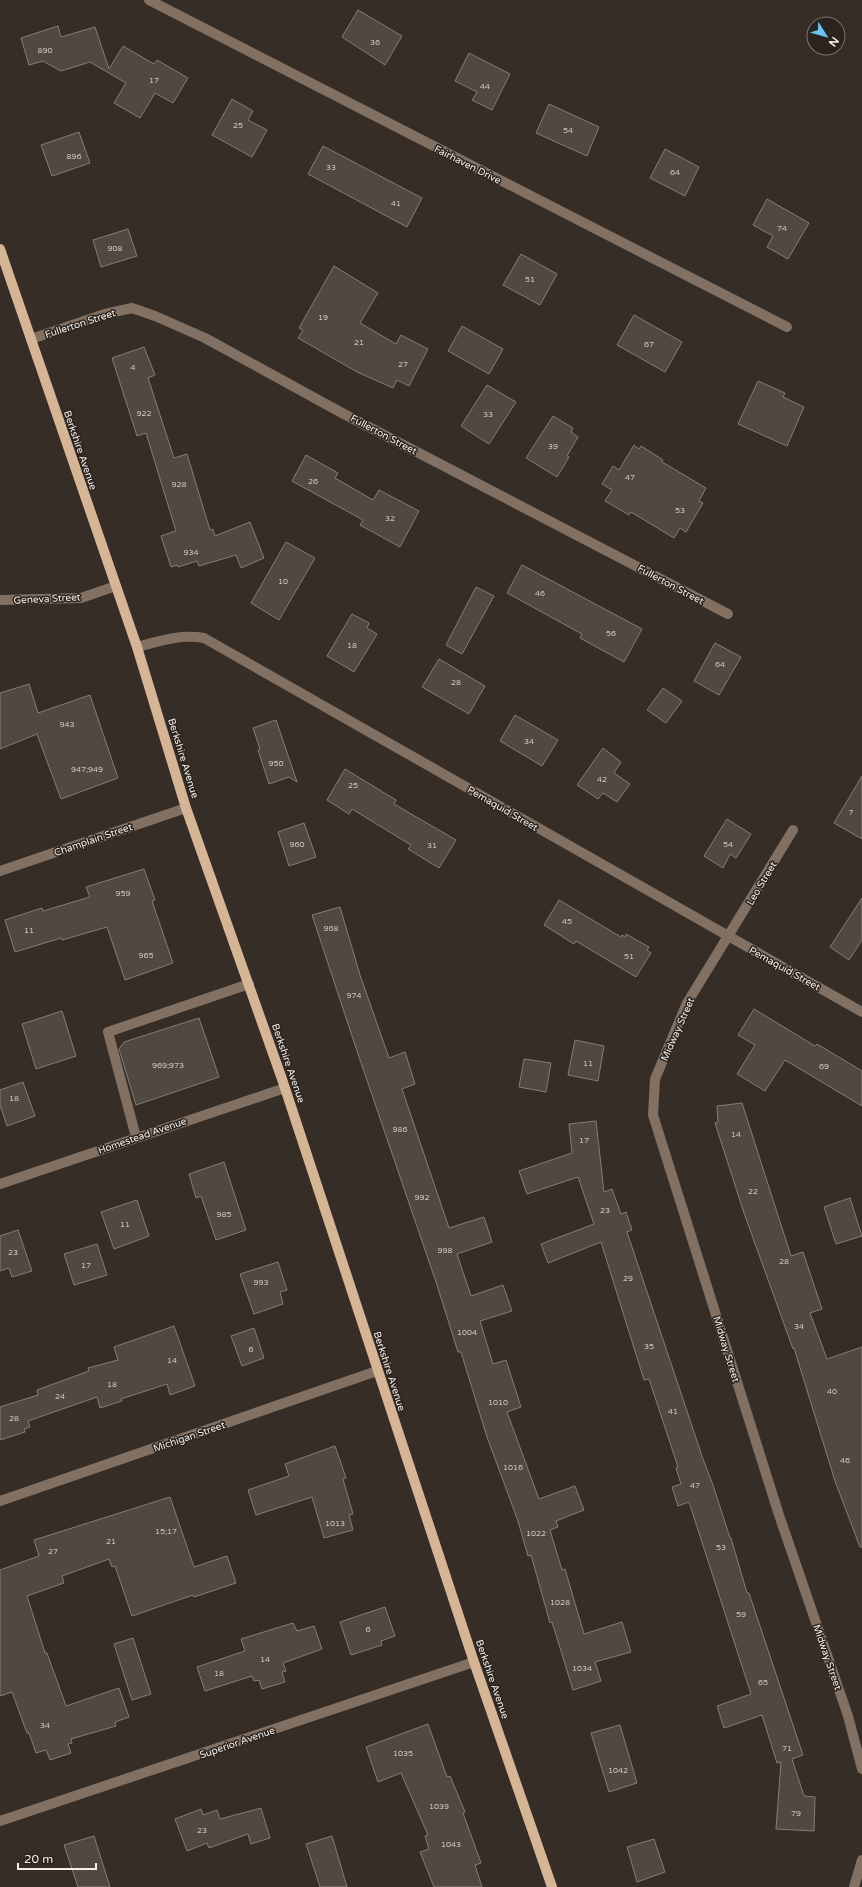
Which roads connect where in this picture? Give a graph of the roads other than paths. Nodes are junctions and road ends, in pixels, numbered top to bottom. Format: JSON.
{"nodes":[{"id":1,"x":149,"y":0,"type":"edge"},
{"id":2,"x":0,"y":249,"type":"edge"},
{"id":3,"x":787,"y":327,"type":"dead end"},
{"id":4,"x":31,"y":340,"type":"junction"},
{"id":5,"x":116,"y":586,"type":"junction"},
{"id":6,"x":0,"y":600,"type":"edge"},
{"id":7,"x":728,"y":614,"type":"dead end"},
{"id":8,"x":137,"y":647,"type":"junction"},
{"id":9,"x":186,"y":808,"type":"junction"},
{"id":10,"x":793,"y":830,"type":"dead end"},
{"id":11,"x":0,"y":871,"type":"edge"},
{"id":12,"x":728,"y":937,"type":"junction"},
{"id":13,"x":249,"y":984,"type":"junction"},
{"id":14,"x":862,"y":1012,"type":"edge"},
{"id":15,"x":285,"y":1088,"type":"junction"},
{"id":16,"x":136,"y":1137,"type":"junction"},
{"id":17,"x":0,"y":1184,"type":"edge"},
{"id":18,"x":377,"y":1371,"type":"junction"},
{"id":19,"x":0,"y":1501,"type":"edge"},
{"id":20,"x":474,"y":1662,"type":"junction"},
{"id":21,"x":862,"y":1769,"type":"edge"},
{"id":22,"x":0,"y":1821,"type":"edge"},
{"id":23,"x":862,"y":1860,"type":"edge"},
{"id":24,"x":552,"y":1887,"type":"edge"},
{"id":25,"x":854,"y":1887,"type":"edge"}],
"edges":[{"from":1,"to":3,"type":"street","name":"Fairhaven Drive"},
{"from":2,"to":4,"type":"main road","name":"Berkshire Avenue"},
{"from":4,"to":5,"type":"main road","name":"Berkshire Avenue"},
{"from":4,"to":7,"type":"street","name":"Fullerton Street"},
{"from":5,"to":6,"type":"street","name":"Geneva Street"},
{"from":5,"to":8,"type":"main road","name":"Berkshire Avenue"},
{"from":8,"to":9,"type":"main road","name":"Berkshire Avenue"},
{"from":8,"to":12,"type":"street","name":"Pemaquid Street"},
{"from":9,"to":11,"type":"street","name":"Champlain Street"},
{"from":9,"to":13,"type":"main road","name":"Berkshire Avenue"},
{"from":10,"to":12,"type":"street","name":"Leo Street"},
{"from":12,"to":14,"type":"street","name":"Pemaquid Street"},
{"from":12,"to":21,"type":"street","name":"Midway Street"},
{"from":13,"to":15,"type":"main road","name":"Berkshire Avenue"},
{"from":13,"to":16,"type":"street"},
{"from":15,"to":16,"type":"street","name":"Homestead Avenue"},
{"from":15,"to":18,"type":"main road","name":"Berkshire Avenue"},
{"from":16,"to":17,"type":"street","name":"Homestead Avenue"},
{"from":18,"to":19,"type":"street","name":"Michigan Street"},
{"from":18,"to":20,"type":"main road","name":"Berkshire Avenue"},
{"from":20,"to":22,"type":"street","name":"Superior Avenue"},
{"from":20,"to":24,"type":"main road","name":"Berkshire Avenue"},
{"from":23,"to":25,"type":"street"}]}
